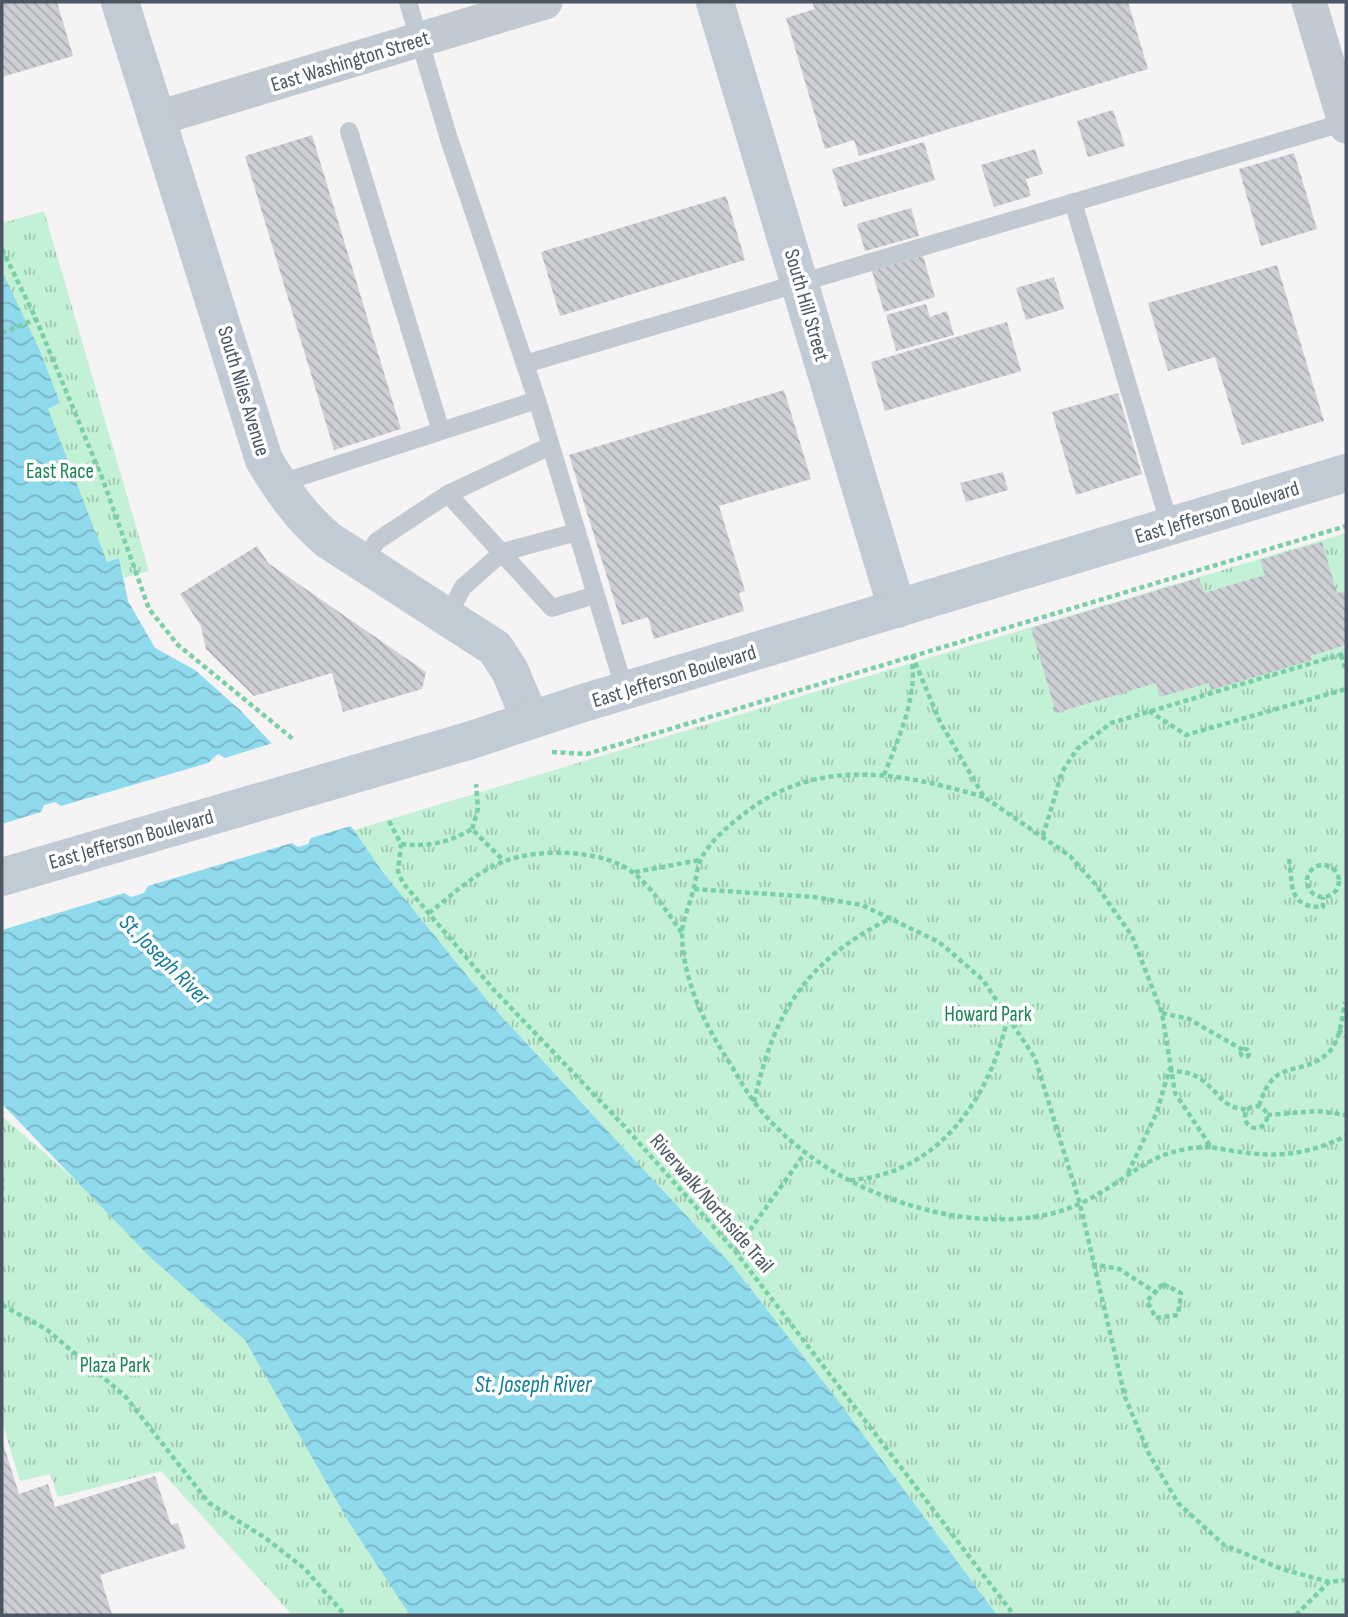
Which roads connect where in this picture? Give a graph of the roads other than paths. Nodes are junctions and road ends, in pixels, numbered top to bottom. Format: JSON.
{"nodes":[{"id":1,"x":120,"y":2,"type":"edge"},
{"id":2,"x":408,"y":2,"type":"edge"},
{"id":3,"x":545,"y":2,"type":"edge"},
{"id":4,"x":715,"y":2,"type":"edge"},
{"id":5,"x":1309,"y":2,"type":"edge"},
{"id":6,"x":419,"y":40,"type":"junction"},
{"id":7,"x":155,"y":119,"type":"junction"},
{"id":8,"x":1346,"y":123,"type":"edge"},
{"id":9,"x":349,"y":131,"type":"dead end"},
{"id":10,"x":1073,"y":202,"type":"junction"},
{"id":11,"x":801,"y":285,"type":"junction"},
{"id":12,"x":525,"y":364,"type":"junction"},
{"id":13,"x":537,"y":400,"type":"junction"},
{"id":14,"x":441,"y":431,"type":"junction"},
{"id":15,"x":550,"y":446,"type":"junction"},
{"id":16,"x":1346,"y":473,"type":"edge"},
{"id":17,"x":278,"y":484,"type":"junction"},
{"id":18,"x":448,"y":495,"type":"junction"},
{"id":19,"x":1170,"y":526,"type":"junction"},
{"id":20,"x":577,"y":532,"type":"junction"},
{"id":21,"x":503,"y":552,"type":"junction"},
{"id":22,"x":362,"y":562,"type":"junction"},
{"id":23,"x":595,"y":595,"type":"junction"},
{"id":24,"x":897,"y":609,"type":"junction"},
{"id":25,"x":448,"y":615,"type":"junction"},
{"id":26,"x":625,"y":691,"type":"junction"},
{"id":27,"x":530,"y":719,"type":"junction"},
{"id":28,"x":2,"y":877,"type":"edge"}],
"edges":[{"from":1,"to":7,"type":"street","name":"South Niles Avenue"},
{"from":2,"to":6,"type":"lane"},
{"from":3,"to":6,"type":"street","name":"East Washington Street"},
{"from":4,"to":11,"type":"street","name":"South Hill Street"},
{"from":5,"to":8,"type":"street"},
{"from":6,"to":7,"type":"street","name":"East Washington Street"},
{"from":6,"to":12,"type":"lane"},
{"from":7,"to":17,"type":"street","name":"South Niles Avenue"},
{"from":8,"to":10,"type":"lane"},
{"from":9,"to":14,"type":"lane"},
{"from":10,"to":11,"type":"lane"},
{"from":10,"to":19,"type":"lane"},
{"from":11,"to":12,"type":"lane"},
{"from":11,"to":24,"type":"street","name":"South Hill Street"},
{"from":12,"to":13,"type":"lane"},
{"from":13,"to":14,"type":"lane"},
{"from":13,"to":15,"type":"lane"},
{"from":14,"to":17,"type":"lane"},
{"from":15,"to":18,"type":"lane"},
{"from":15,"to":20,"type":"lane"},
{"from":16,"to":19,"type":"street","name":"East Jefferson Boulevard"},
{"from":17,"to":22,"type":"street","name":"South Niles Avenue"},
{"from":18,"to":21,"type":"lane"},
{"from":18,"to":22,"type":"lane"},
{"from":19,"to":24,"type":"street","name":"East Jefferson Boulevard"},
{"from":20,"to":21,"type":"lane"},
{"from":20,"to":23,"type":"lane"},
{"from":21,"to":23,"type":"lane"},
{"from":21,"to":25,"type":"lane"},
{"from":22,"to":25,"type":"street","name":"South Niles Avenue"},
{"from":23,"to":26,"type":"lane"},
{"from":24,"to":26,"type":"street","name":"East Jefferson Boulevard"},
{"from":25,"to":27,"type":"street","name":"South Niles Avenue"},
{"from":26,"to":27,"type":"street","name":"East Jefferson Boulevard"},
{"from":27,"to":28,"type":"street","name":"East Jefferson Boulevard","bridge":true}]}
